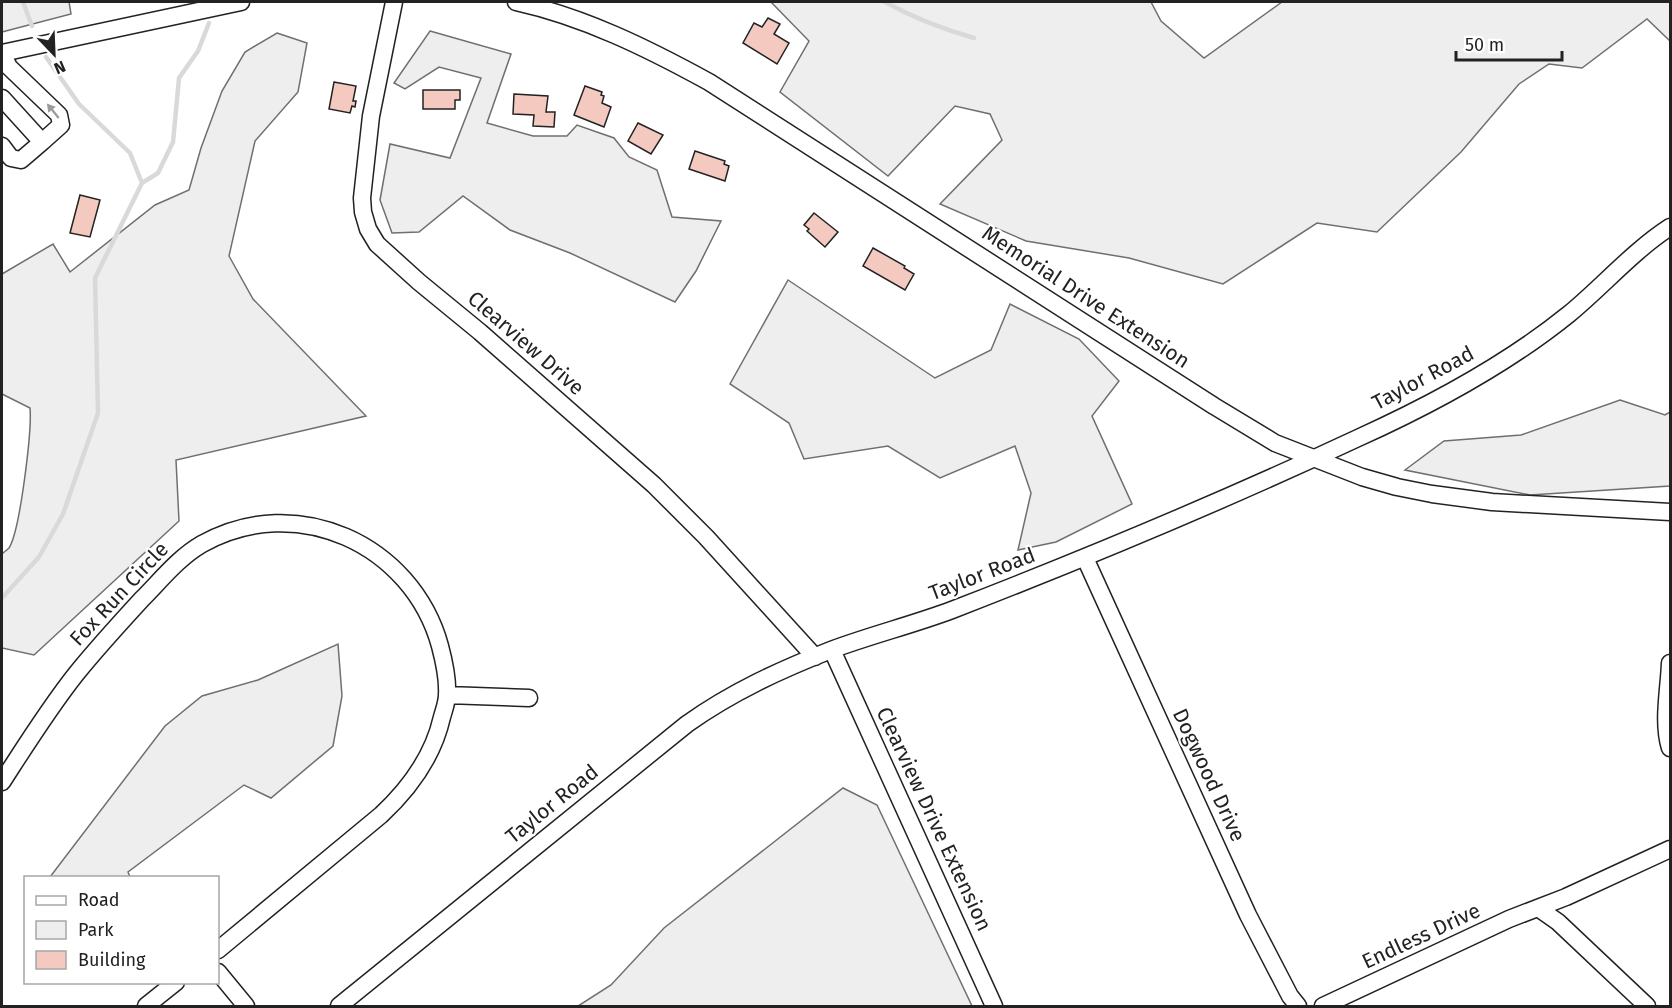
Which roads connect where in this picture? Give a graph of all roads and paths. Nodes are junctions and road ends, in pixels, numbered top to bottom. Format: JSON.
{"nodes":[{"id":1,"x":241,"y":2,"type":"edge"},
{"id":2,"x":394,"y":2,"type":"edge"},
{"id":3,"x":516,"y":2,"type":"edge"},
{"id":4,"x":2,"y":53,"type":"edge"},
{"id":5,"x":2,"y":98,"type":"edge"},
{"id":6,"x":42,"y":142,"type":"junction"},
{"id":7,"x":2,"y":146,"type":"edge"},
{"id":8,"x":1671,"y":227,"type":"edge"},
{"id":9,"x":1313,"y":458,"type":"junction"},
{"id":10,"x":1671,"y":512,"type":"edge"},
{"id":11,"x":1084,"y":558,"type":"junction"},
{"id":12,"x":832,"y":650,"type":"junction"},
{"id":13,"x":815,"y":657,"type":"junction"},
{"id":14,"x":1671,"y":663,"type":"edge"},
{"id":15,"x":447,"y":695,"type":"junction"},
{"id":16,"x":529,"y":698,"type":"dead end"},
{"id":17,"x":1671,"y":748,"type":"edge"},
{"id":18,"x":2,"y":782,"type":"edge"},
{"id":19,"x":1671,"y":849,"type":"edge"},
{"id":20,"x":1538,"y":908,"type":"junction"},
{"id":21,"x":219,"y":949,"type":"edge"},
{"id":22,"x":219,"y":973,"type":"edge"},
{"id":23,"x":174,"y":984,"type":"edge"},
{"id":24,"x":146,"y":1006,"type":"edge"},
{"id":25,"x":246,"y":1006,"type":"edge"},
{"id":26,"x":339,"y":1006,"type":"edge"},
{"id":27,"x":994,"y":1006,"type":"edge"},
{"id":28,"x":1298,"y":1006,"type":"edge"},
{"id":29,"x":1323,"y":1006,"type":"edge"},
{"id":30,"x":1647,"y":1006,"type":"edge"}],
"edges":[{"from":1,"to":4,"type":"street"},
{"from":2,"to":13,"type":"street","name":"Clearview Drive"},
{"from":3,"to":9,"type":"street","name":"Memorial Drive Extension"},
{"from":6,"to":4,"type":"street","one_way":true},
{"from":5,"to":6,"type":"street"},
{"from":6,"to":7,"type":"street"},
{"from":8,"to":9,"type":"street","name":"Taylor Road"},
{"from":9,"to":10,"type":"street","name":"Memorial Drive Extension"},
{"from":9,"to":11,"type":"street","name":"Taylor Road"},
{"from":11,"to":12,"type":"street","name":"Taylor Road"},
{"from":11,"to":28,"type":"street","name":"Dogwood Drive"},
{"from":12,"to":13,"type":"street","name":"Taylor Road"},
{"from":12,"to":27,"type":"street","name":"Clearview Drive Extension"},
{"from":13,"to":26,"type":"street","name":"Taylor Road"},
{"from":14,"to":17,"type":"street"},
{"from":15,"to":16,"type":"street"},
{"from":15,"to":18,"type":"street","name":"Fox Run Circle"},
{"from":15,"to":21,"type":"street","name":"Fox Run Circle"},
{"from":19,"to":20,"type":"street","name":"Endless Drive"},
{"from":20,"to":29,"type":"street","name":"Endless Drive"},
{"from":20,"to":30,"type":"street"},
{"from":22,"to":25,"type":"street"},
{"from":23,"to":24,"type":"street"}]}
